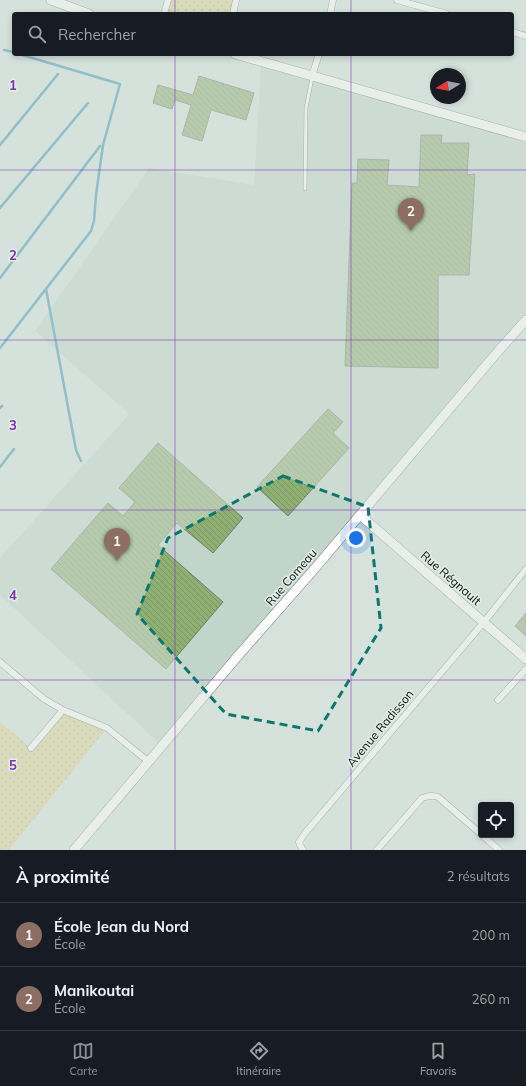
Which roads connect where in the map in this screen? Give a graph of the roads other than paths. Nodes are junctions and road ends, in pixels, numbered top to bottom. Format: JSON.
{"nodes":[{"id":1,"x":51,"y":0,"type":"edge"},
{"id":2,"x":168,"y":0,"type":"edge"},
{"id":3,"x":236,"y":0,"type":"edge"},
{"id":4,"x":333,"y":0,"type":"edge"},
{"id":5,"x":397,"y":0,"type":"edge"},
{"id":6,"x":69,"y":3,"type":"edge"},
{"id":7,"x":85,"y":12,"type":"edge"},
{"id":8,"x":165,"y":12,"type":"edge"},
{"id":9,"x":233,"y":12,"type":"edge"},
{"id":10,"x":330,"y":12,"type":"edge"},
{"id":11,"x":440,"y":12,"type":"edge"},
{"id":12,"x":514,"y":33,"type":"edge"},
{"id":13,"x":526,"y":36,"type":"edge"},
{"id":14,"x":242,"y":56,"type":"edge"},
{"id":15,"x":317,"y":56,"type":"edge"},
{"id":16,"x":312,"y":76,"type":"junction"},
{"id":17,"x":526,"y":137,"type":"edge"},
{"id":18,"x":305,"y":189,"type":"dead end"},
{"id":19,"x":526,"y":320,"type":"edge"},
{"id":20,"x":360,"y":516,"type":"junction"},
{"id":21,"x":526,"y":569,"type":"edge"},
{"id":22,"x":484,"y":622,"type":"junction"},
{"id":23,"x":526,"y":659,"type":"edge"},
{"id":24,"x":0,"y":662,"type":"edge"},
{"id":25,"x":526,"y":669,"type":"edge"},
{"id":26,"x":498,"y":700,"type":"dead end"},
{"id":27,"x":63,"y":710,"type":"junction"},
{"id":28,"x":31,"y":748,"type":"dead end"},
{"id":29,"x":149,"y":762,"type":"junction"},
{"id":30,"x":478,"y":832,"type":"edge"},
{"id":31,"x":485,"y":838,"type":"edge"},
{"id":32,"x":74,"y":850,"type":"edge"},
{"id":33,"x":303,"y":850,"type":"edge"},
{"id":34,"x":377,"y":850,"type":"edge"},
{"id":35,"x":499,"y":850,"type":"edge"}],
"edges":[{"from":1,"to":6,"type":"street"},
{"from":2,"to":8,"type":"street"},
{"from":3,"to":9,"type":"street"},
{"from":4,"to":10,"type":"street"},
{"from":5,"to":11,"type":"street"},
{"from":6,"to":7,"type":"street"},
{"from":12,"to":13,"type":"street"},
{"from":14,"to":16,"type":"street"},
{"from":15,"to":16,"type":"street"},
{"from":16,"to":17,"type":"street"},
{"from":16,"to":18,"type":"lane"},
{"from":19,"to":20,"type":"street","name":"Rue Comeau"},
{"from":20,"to":22,"type":"street","name":"Rue Régnault"},
{"from":20,"to":29,"type":"street","name":"Rue Comeau"},
{"from":21,"to":22,"type":"street"},
{"from":22,"to":23,"type":"street","name":"Rue Régnault"},
{"from":22,"to":33,"type":"street","name":"Avenue Radisson"},
{"from":24,"to":27,"type":"street"},
{"from":25,"to":26,"type":"street"},
{"from":27,"to":28,"type":"street"},
{"from":27,"to":29,"type":"street"},
{"from":29,"to":32,"type":"street","name":"Rue Comeau"},
{"from":30,"to":34,"type":"street"},
{"from":31,"to":35,"type":"street"}]}
